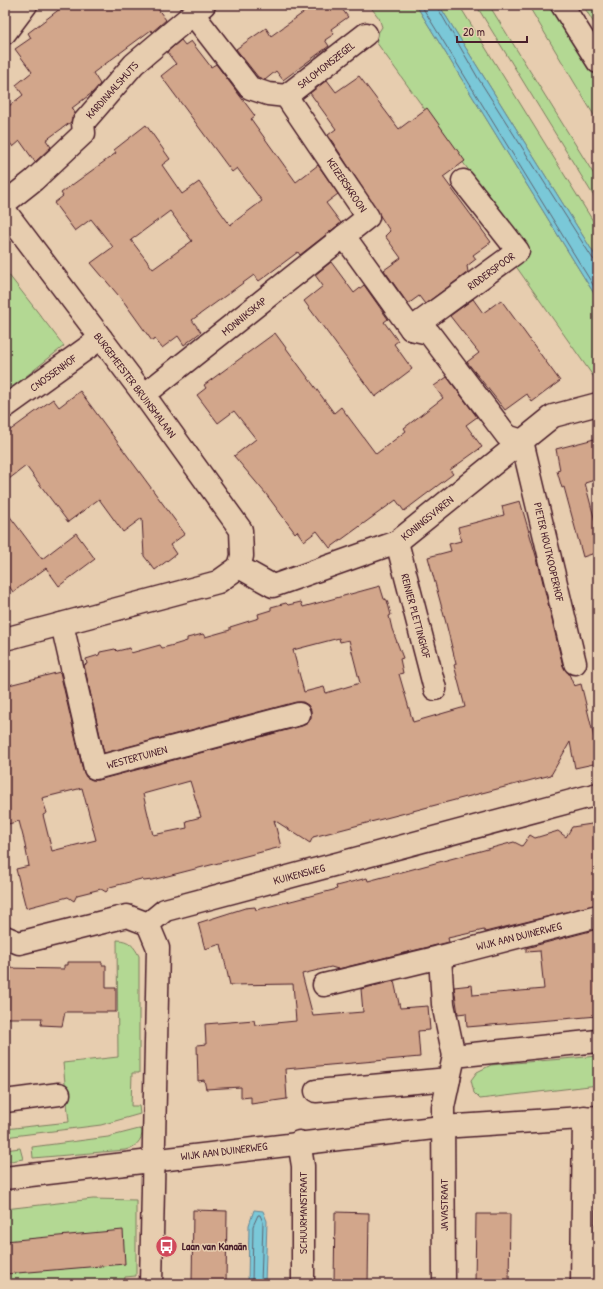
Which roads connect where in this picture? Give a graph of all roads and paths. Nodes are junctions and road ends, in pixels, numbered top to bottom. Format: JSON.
{"nodes":[{"id":1,"x":26,"y":5,"type":"edge"},
{"id":2,"x":562,"y":5,"type":"edge"},
{"id":3,"x":199,"y":10,"type":"edge"},
{"id":4,"x":5,"y":33,"type":"edge"},
{"id":5,"x":366,"y":34,"type":"dead end"},
{"id":6,"x":598,"y":62,"type":"edge"},
{"id":7,"x":286,"y":96,"type":"junction"},
{"id":8,"x":463,"y":181,"type":"dead end"},
{"id":9,"x":5,"y":203,"type":"edge"},
{"id":10,"x":5,"y":211,"type":"edge"},
{"id":11,"x":344,"y":236,"type":"junction"},
{"id":12,"x":411,"y":329,"type":"junction"},
{"id":13,"x":100,"y":338,"type":"junction"},
{"id":14,"x":144,"y":395,"type":"junction"},
{"id":15,"x":598,"y":404,"type":"edge"},
{"id":16,"x":5,"y":407,"type":"edge"},
{"id":17,"x":522,"y":441,"type":"junction"},
{"id":18,"x":396,"y":542,"type":"junction"},
{"id":19,"x":239,"y":567,"type":"junction"},
{"id":20,"x":62,"y":624,"type":"junction"},
{"id":21,"x":5,"y":640,"type":"edge"},
{"id":22,"x":575,"y":663,"type":"dead end"},
{"id":23,"x":435,"y":689,"type":"dead end"},
{"id":24,"x":299,"y":714,"type":"dead end"},
{"id":25,"x":598,"y":794,"type":"edge"},
{"id":26,"x":598,"y":916,"type":"edge"},
{"id":27,"x":148,"y":924,"type":"junction"},
{"id":28,"x":5,"y":937,"type":"edge"},
{"id":29,"x":440,"y":957,"type":"junction"},
{"id":30,"x":324,"y":985,"type":"dead end"},
{"id":31,"x":598,"y":1041,"type":"edge"},
{"id":32,"x":454,"y":1056,"type":"junction"},
{"id":33,"x":449,"y":1079,"type":"junction"},
{"id":34,"x":316,"y":1091,"type":"dead end"},
{"id":35,"x":59,"y":1094,"type":"dead end"},
{"id":36,"x":5,"y":1100,"type":"edge"},
{"id":37,"x":591,"y":1117,"type":"edge"},
{"id":38,"x":442,"y":1127,"type":"junction"},
{"id":39,"x":299,"y":1142,"type":"junction"},
{"id":40,"x":154,"y":1160,"type":"junction"},
{"id":41,"x":5,"y":1178,"type":"edge"},
{"id":42,"x":151,"y":1284,"type":"edge"},
{"id":43,"x":303,"y":1284,"type":"edge"},
{"id":44,"x":444,"y":1284,"type":"edge"},
{"id":45,"x":582,"y":1284,"type":"edge"}],
"edges":[{"from":1,"to":4,"type":"street"},
{"from":2,"to":6,"type":"street"},
{"from":3,"to":7,"type":"street"},
{"from":3,"to":9,"type":"street","name":"KARDINAALSMUTS"},
{"from":5,"to":7,"type":"street","name":"SALOMONSZEGEL"},
{"from":7,"to":11,"type":"street","name":"KEIZERSKROON"},
{"from":8,"to":12,"type":"street","name":"RIDDERSPOOR"},
{"from":10,"to":13,"type":"street","name":"BURGEMEESTER BRUINSMALAAN"},
{"from":11,"to":12,"type":"street"},
{"from":11,"to":14,"type":"street","name":"MONNIKSKAP"},
{"from":12,"to":17,"type":"street"},
{"from":13,"to":14,"type":"street","name":"BURGEMEESTER BRUINSMALAAN"},
{"from":13,"to":16,"type":"street","name":"CNOSSENHOF"},
{"from":14,"to":19,"type":"street","name":"BURGEMEESTER BRUINSMALAAN"},
{"from":15,"to":17,"type":"street","name":"KONINGSVAREN"},
{"from":17,"to":18,"type":"street","name":"KONINGSVAREN"},
{"from":17,"to":22,"type":"street","name":"PIETER HOUTKOOPERHOF"},
{"from":18,"to":19,"type":"street","name":"KONINGSVAREN"},
{"from":18,"to":23,"type":"street","name":"REINIER PLETTINGHOF"},
{"from":19,"to":20,"type":"street"},
{"from":20,"to":21,"type":"street"},
{"from":20,"to":24,"type":"street","name":"WESTERTUINEN"},
{"from":25,"to":27,"type":"street","name":"KUIKENSWEG"},
{"from":26,"to":29,"type":"street","name":"WIJK AAN DUINERWEG"},
{"from":27,"to":28,"type":"street"},
{"from":27,"to":40,"type":"street"},
{"from":29,"to":30,"type":"street","name":"WIJK AAN DUINERWEG"},
{"from":29,"to":32,"type":"street"},
{"from":31,"to":32,"type":"street"},
{"from":32,"to":33,"type":"street"},
{"from":33,"to":34,"type":"street"},
{"from":33,"to":38,"type":"street"},
{"from":35,"to":36,"type":"street"},
{"from":37,"to":38,"type":"street","name":"WIJK AAN DUINERWEG"},
{"from":37,"to":45,"type":"street"},
{"from":38,"to":39,"type":"street","name":"WIJK AAN DUINERWEG"},
{"from":38,"to":44,"type":"street","name":"JAVASTRAAT"},
{"from":39,"to":40,"type":"street","name":"WIJK AAN DUINERWEG"},
{"from":39,"to":43,"type":"street","name":"SCHUURMANSTRAAT"},
{"from":40,"to":41,"type":"street","name":"WIJK AAN DUINERWEG"},
{"from":40,"to":42,"type":"street"}]}
